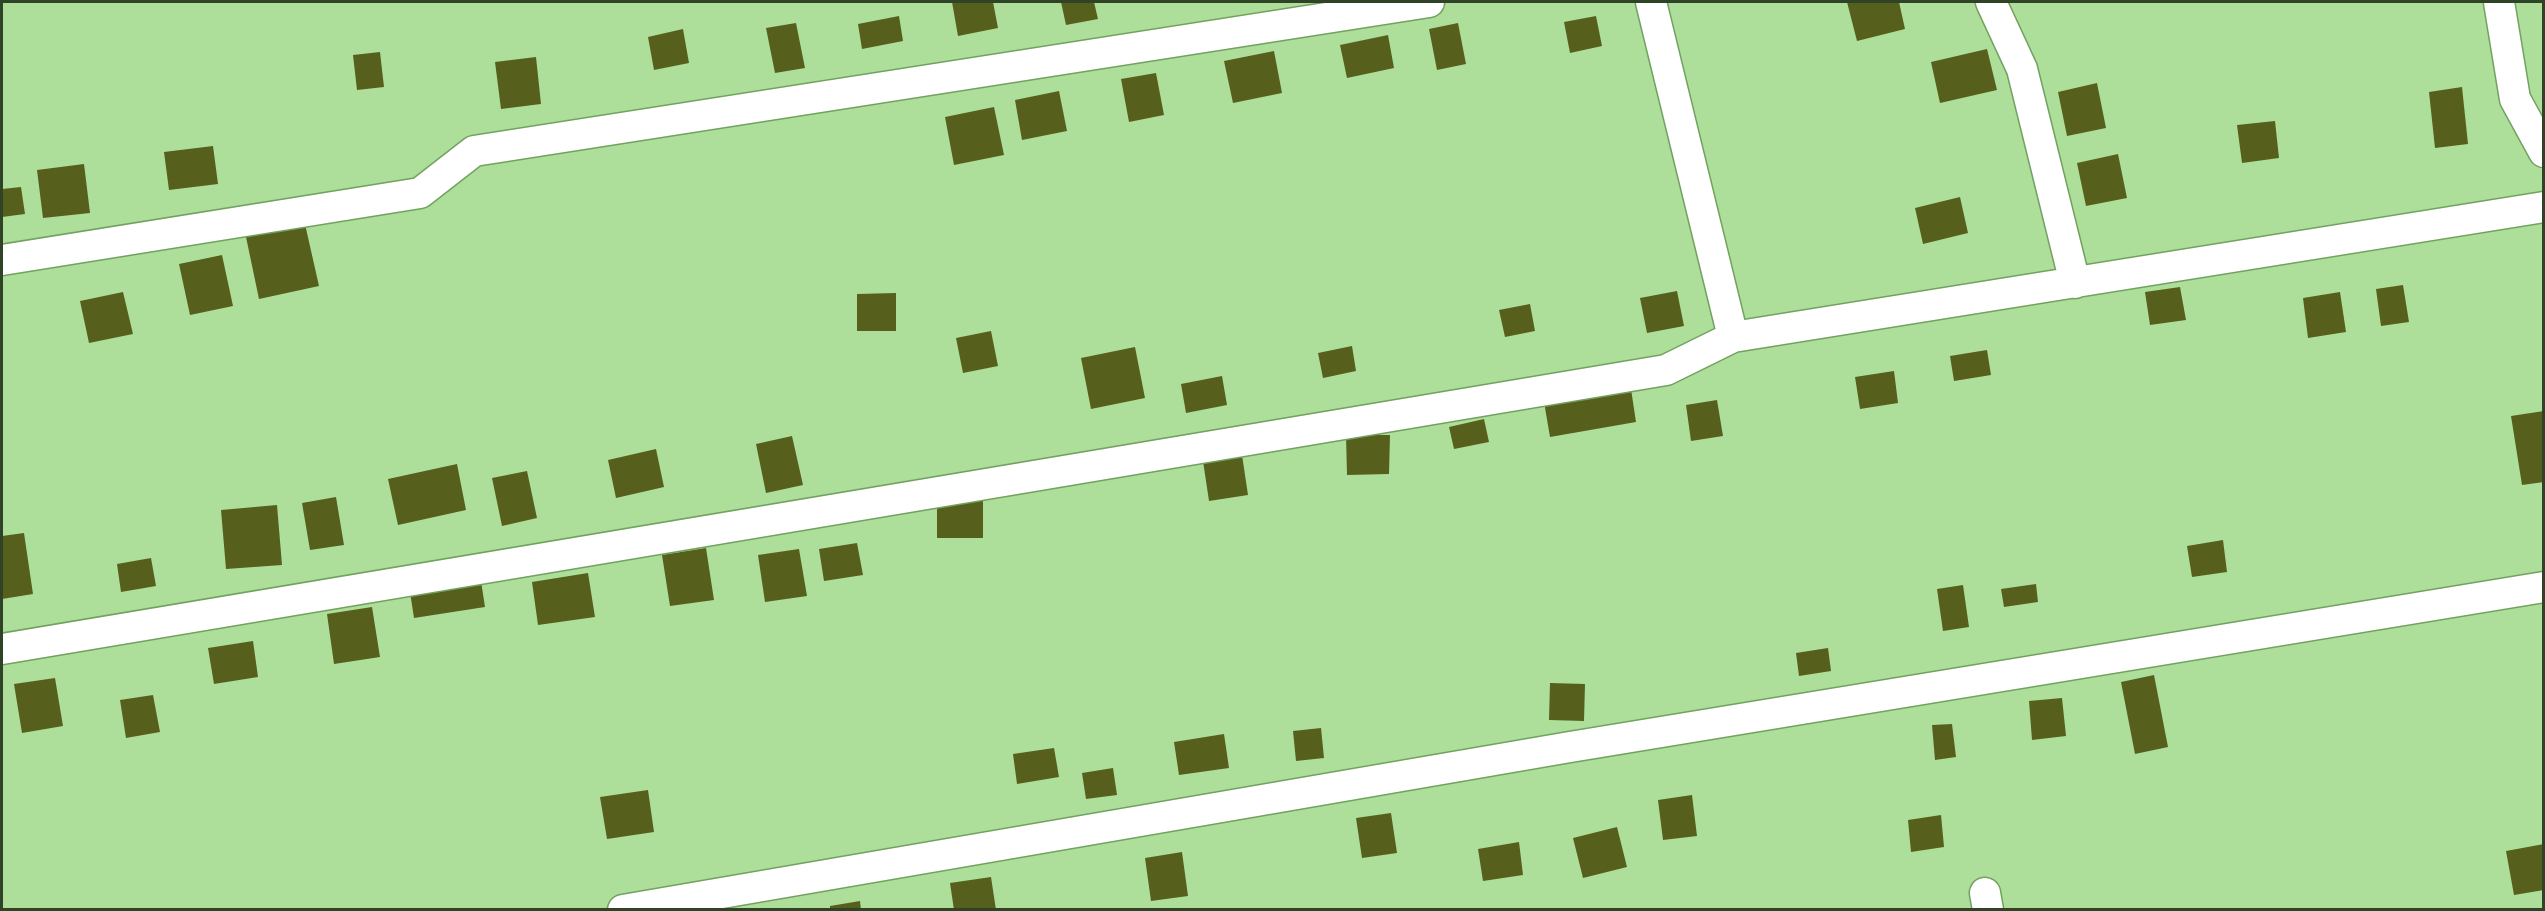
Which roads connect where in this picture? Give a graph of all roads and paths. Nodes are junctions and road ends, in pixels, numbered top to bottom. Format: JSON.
{"nodes":[{"id":1,"x":1429,"y":2,"type":"edge"},
{"id":2,"x":1651,"y":2,"type":"edge"},
{"id":3,"x":1991,"y":2,"type":"edge"},
{"id":4,"x":2499,"y":2,"type":"edge"},
{"id":5,"x":2544,"y":152,"type":"edge"},
{"id":6,"x":2544,"y":207,"type":"edge"},
{"id":7,"x":2,"y":260,"type":"edge"},
{"id":8,"x":2075,"y":283,"type":"junction"},
{"id":9,"x":1733,"y":338,"type":"junction"},
{"id":10,"x":2544,"y":587,"type":"edge"},
{"id":11,"x":2,"y":649,"type":"edge"},
{"id":12,"x":623,"y":909,"type":"edge"}],
"edges":[{"from":1,"to":7,"type":"street"},
{"from":2,"to":9,"type":"street"},
{"from":3,"to":8,"type":"street"},
{"from":4,"to":5,"type":"street"},
{"from":6,"to":8,"type":"street"},
{"from":8,"to":9,"type":"street"},
{"from":9,"to":11,"type":"street"},
{"from":10,"to":12,"type":"street"}]}
